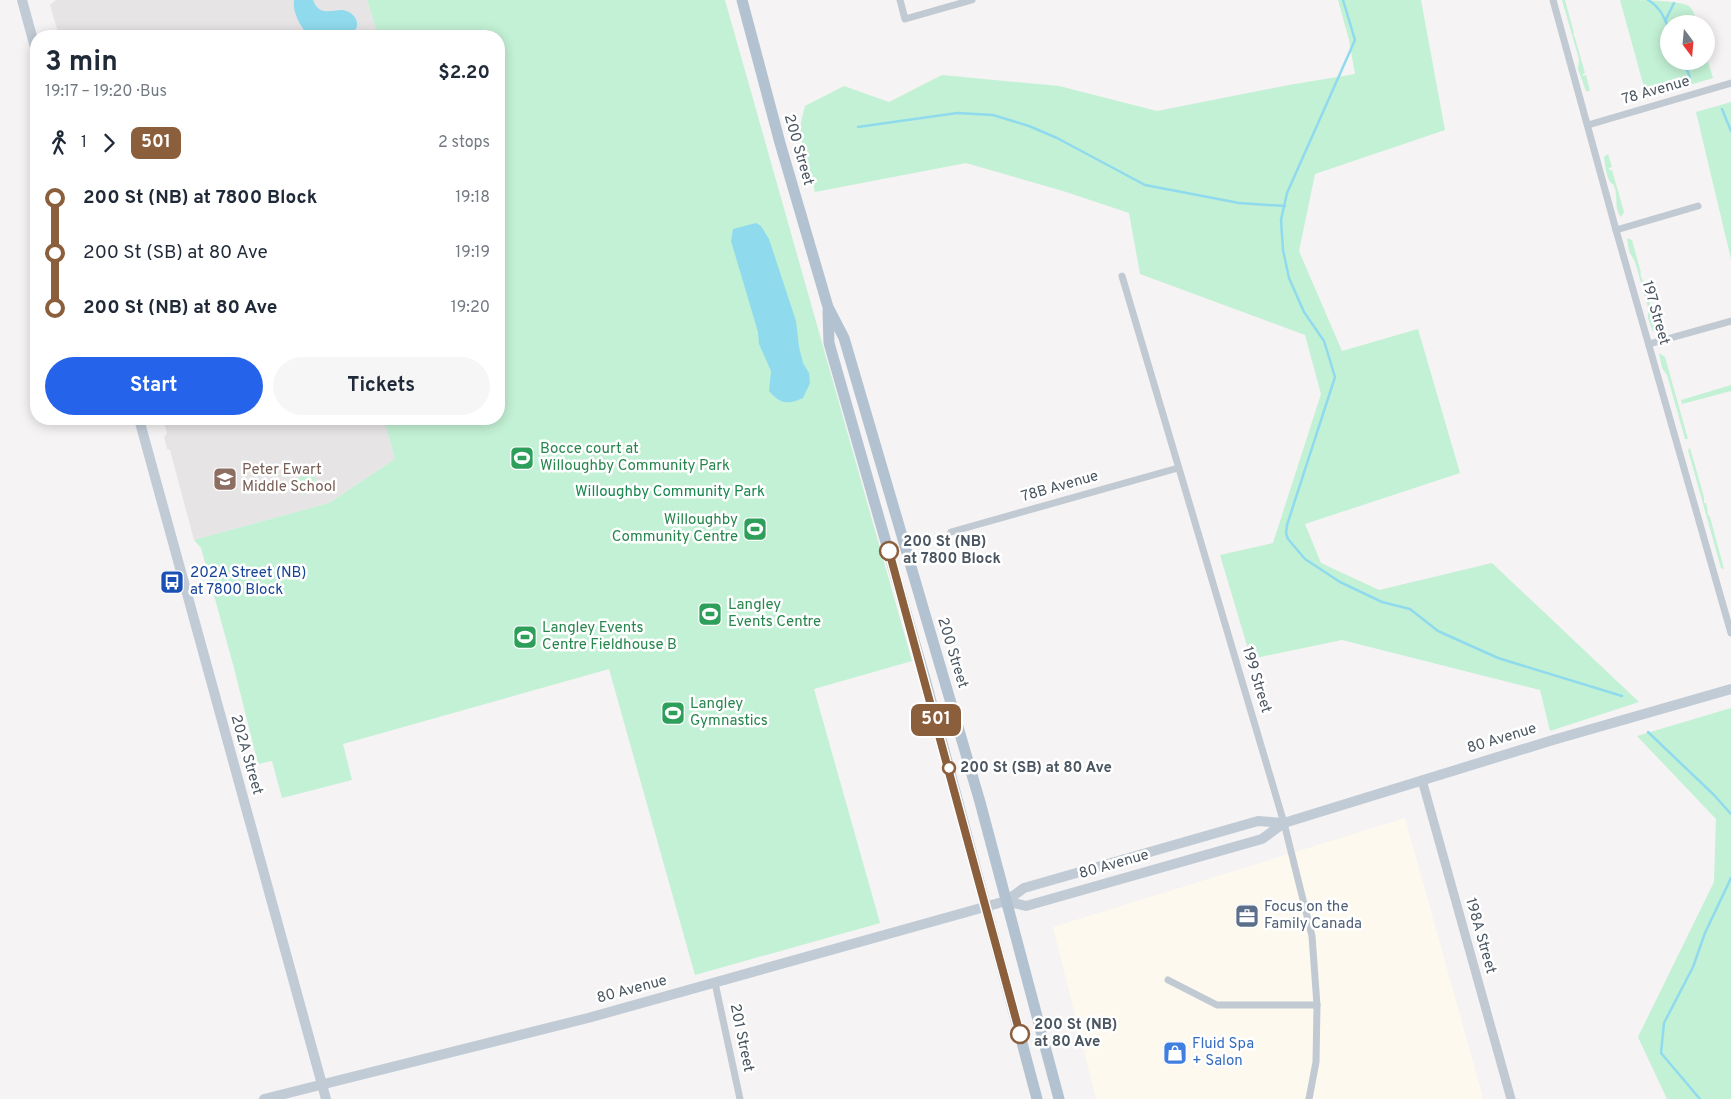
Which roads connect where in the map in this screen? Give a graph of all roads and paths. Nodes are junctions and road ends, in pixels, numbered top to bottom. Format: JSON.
{"nodes":[{"id":1,"x":22,"y":0,"type":"edge"},
{"id":2,"x":742,"y":0,"type":"edge"},
{"id":3,"x":900,"y":0,"type":"edge"},
{"id":4,"x":972,"y":0,"type":"edge"},
{"id":5,"x":1553,"y":0,"type":"edge"},
{"id":6,"x":30,"y":30,"type":"edge"},
{"id":7,"x":1731,"y":83,"type":"edge"},
{"id":8,"x":1588,"y":125,"type":"junction"},
{"id":9,"x":1698,"y":206,"type":"dead end"},
{"id":10,"x":1616,"y":230,"type":"junction"},
{"id":11,"x":1122,"y":276,"type":"dead end"},
{"id":12,"x":828,"y":307,"type":"junction"},
{"id":13,"x":1731,"y":321,"type":"edge"},
{"id":14,"x":1649,"y":344,"type":"junction"},
{"id":15,"x":141,"y":425,"type":"edge"},
{"id":16,"x":1178,"y":468,"type":"junction"},
{"id":17,"x":950,"y":532,"type":"dead end"},
{"id":18,"x":1731,"y":632,"type":"edge"},
{"id":19,"x":1731,"y":689,"type":"edge"},
{"id":20,"x":1422,"y":780,"type":"junction"},
{"id":21,"x":1284,"y":823,"type":"junction"},
{"id":22,"x":1006,"y":901,"type":"junction"},
{"id":23,"x":985,"y":906,"type":"junction"},
{"id":24,"x":1168,"y":980,"type":"dead end"},
{"id":25,"x":715,"y":983,"type":"junction"},
{"id":26,"x":1317,"y":1006,"type":"junction"},
{"id":27,"x":322,"y":1084,"type":"junction"},
{"id":28,"x":264,"y":1099,"type":"edge"},
{"id":29,"x":326,"y":1099,"type":"edge"},
{"id":30,"x":740,"y":1099,"type":"edge"},
{"id":31,"x":1038,"y":1099,"type":"edge"},
{"id":32,"x":1060,"y":1099,"type":"edge"},
{"id":33,"x":1310,"y":1099,"type":"edge"},
{"id":34,"x":1512,"y":1099,"type":"edge"}],
"edges":[{"from":1,"to":6,"type":"main road"},
{"from":2,"to":12,"type":"main road","name":"200 Street"},
{"from":3,"to":4,"type":"street"},
{"from":5,"to":8,"type":"street","name":"197 Street"},
{"from":7,"to":8,"type":"street","name":"78 Avenue"},
{"from":8,"to":10,"type":"street","name":"197 Street"},
{"from":9,"to":10,"type":"street"},
{"from":10,"to":14,"type":"street","name":"197 Street"},
{"from":11,"to":16,"type":"street","name":"199 Street"},
{"from":12,"to":22,"type":"main road","name":"200 Street"},
{"from":12,"to":23,"type":"main road","name":"200 Street"},
{"from":13,"to":14,"type":"street"},
{"from":14,"to":18,"type":"street","name":"197 Street"},
{"from":15,"to":27,"type":"main road","name":"202A Street"},
{"from":16,"to":17,"type":"street","name":"78B Avenue"},
{"from":16,"to":21,"type":"street","name":"199 Street"},
{"from":19,"to":20,"type":"main road","name":"80 Avenue"},
{"from":20,"to":21,"type":"main road","name":"80 Avenue"},
{"from":20,"to":34,"type":"street","name":"198A Street"},
{"from":21,"to":22,"type":"main road","name":"80 Avenue"},
{"from":21,"to":22,"type":"main road","name":"80 Avenue"},
{"from":21,"to":26,"type":"street","name":"199 Street"},
{"from":22,"to":23,"type":"main road","name":"80 Avenue"},
{"from":22,"to":32,"type":"main road","name":"200 Street"},
{"from":23,"to":25,"type":"main road","name":"80 Avenue"},
{"from":23,"to":31,"type":"main road","name":"200 Street"},
{"from":24,"to":26,"type":"street"},
{"from":25,"to":27,"type":"main road","name":"80 Avenue"},
{"from":25,"to":30,"type":"street","name":"201 Street"},
{"from":26,"to":33,"type":"street","name":"199 Street"},
{"from":27,"to":28,"type":"main road","name":"80 Avenue"},
{"from":27,"to":29,"type":"main road","name":"202A Street"}]}
